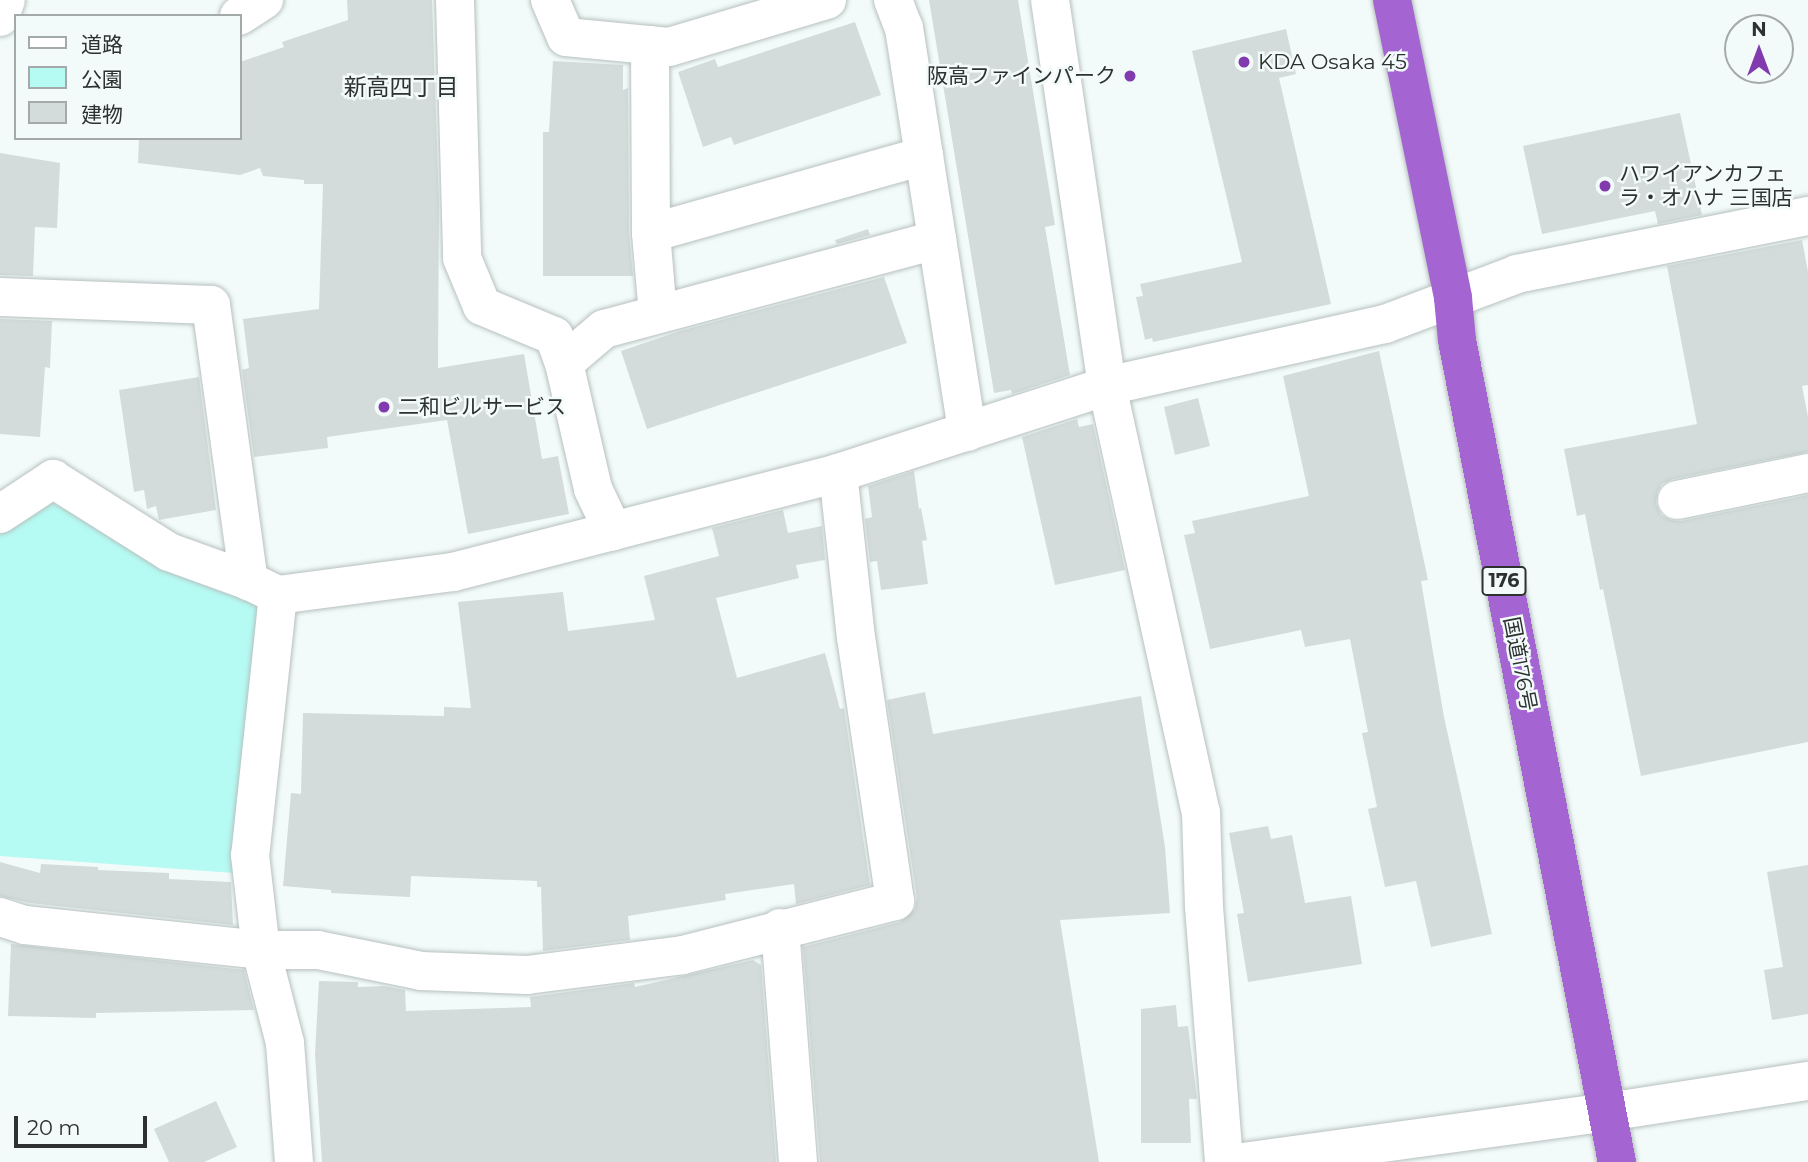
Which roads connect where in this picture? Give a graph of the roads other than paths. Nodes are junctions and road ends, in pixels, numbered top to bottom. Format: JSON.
{"nodes":[{"id":1,"x":6,"y":0,"type":"edge"},
{"id":2,"x":264,"y":0,"type":"edge"},
{"id":3,"x":455,"y":0,"type":"edge"},
{"id":4,"x":550,"y":0,"type":"edge"},
{"id":5,"x":827,"y":0,"type":"edge"},
{"id":6,"x":893,"y":0,"type":"edge"},
{"id":7,"x":1050,"y":0,"type":"edge"},
{"id":8,"x":1392,"y":0,"type":"edge"},
{"id":9,"x":242,"y":14,"type":"edge"},
{"id":10,"x":0,"y":19,"type":"edge"},
{"id":11,"x":650,"y":45,"type":"junction"},
{"id":12,"x":924,"y":156,"type":"junction"},
{"id":13,"x":1808,"y":216,"type":"edge"},
{"id":14,"x":651,"y":233,"type":"junction"},
{"id":15,"x":937,"y":240,"type":"junction"},
{"id":16,"x":0,"y":297,"type":"edge"},
{"id":17,"x":1453,"y":298,"type":"junction"},
{"id":18,"x":658,"y":314,"type":"junction"},
{"id":19,"x":564,"y":363,"type":"junction"},
{"id":20,"x":1107,"y":386,"type":"junction"},
{"id":21,"x":967,"y":432,"type":"junction"},
{"id":22,"x":838,"y":472,"type":"junction"},
{"id":23,"x":1808,"y":473,"type":"edge"},
{"id":24,"x":1677,"y":500,"type":"dead end"},
{"id":25,"x":0,"y":514,"type":"edge"},
{"id":26,"x":613,"y":531,"type":"junction"},
{"id":27,"x":264,"y":588,"type":"junction"},
{"id":28,"x":0,"y":917,"type":"edge"},
{"id":29,"x":780,"y":928,"type":"junction"},
{"id":30,"x":261,"y":950,"type":"junction"},
{"id":31,"x":1808,"y":1081,"type":"edge"},
{"id":32,"x":1607,"y":1112,"type":"junction"},
{"id":33,"x":294,"y":1162,"type":"edge"},
{"id":34,"x":799,"y":1162,"type":"edge"},
{"id":35,"x":1224,"y":1162,"type":"edge"},
{"id":36,"x":1243,"y":1162,"type":"edge"},
{"id":37,"x":1617,"y":1162,"type":"edge"}],
"edges":[{"from":1,"to":10,"type":"street"},
{"from":2,"to":9,"type":"street"},
{"from":3,"to":19,"type":"street"},
{"from":4,"to":11,"type":"street"},
{"from":5,"to":11,"type":"street"},
{"from":6,"to":12,"type":"street"},
{"from":7,"to":20,"type":"street"},
{"from":8,"to":17,"type":"highway","name":"国道176号","number":"176"},
{"from":11,"to":14,"type":"street"},
{"from":12,"to":14,"type":"street"},
{"from":12,"to":15,"type":"street"},
{"from":13,"to":17,"type":"street"},
{"from":14,"to":18,"type":"street"},
{"from":15,"to":18,"type":"street"},
{"from":15,"to":21,"type":"street"},
{"from":16,"to":27,"type":"street"},
{"from":17,"to":20,"type":"street"},
{"from":17,"to":32,"type":"highway","name":"国道176号","number":"176"},
{"from":18,"to":19,"type":"street"},
{"from":19,"to":26,"type":"street"},
{"from":20,"to":21,"type":"street"},
{"from":20,"to":35,"type":"street"},
{"from":21,"to":22,"type":"street"},
{"from":22,"to":26,"type":"street"},
{"from":22,"to":29,"type":"street"},
{"from":23,"to":24,"type":"street"},
{"from":25,"to":27,"type":"street"},
{"from":26,"to":27,"type":"street"},
{"from":27,"to":30,"type":"street"},
{"from":28,"to":30,"type":"street"},
{"from":29,"to":30,"type":"street"},
{"from":29,"to":34,"type":"street"},
{"from":30,"to":33,"type":"street"},
{"from":31,"to":32,"type":"street"},
{"from":32,"to":36,"type":"street"},
{"from":32,"to":37,"type":"highway","name":"国道176号","number":"176"}]}
